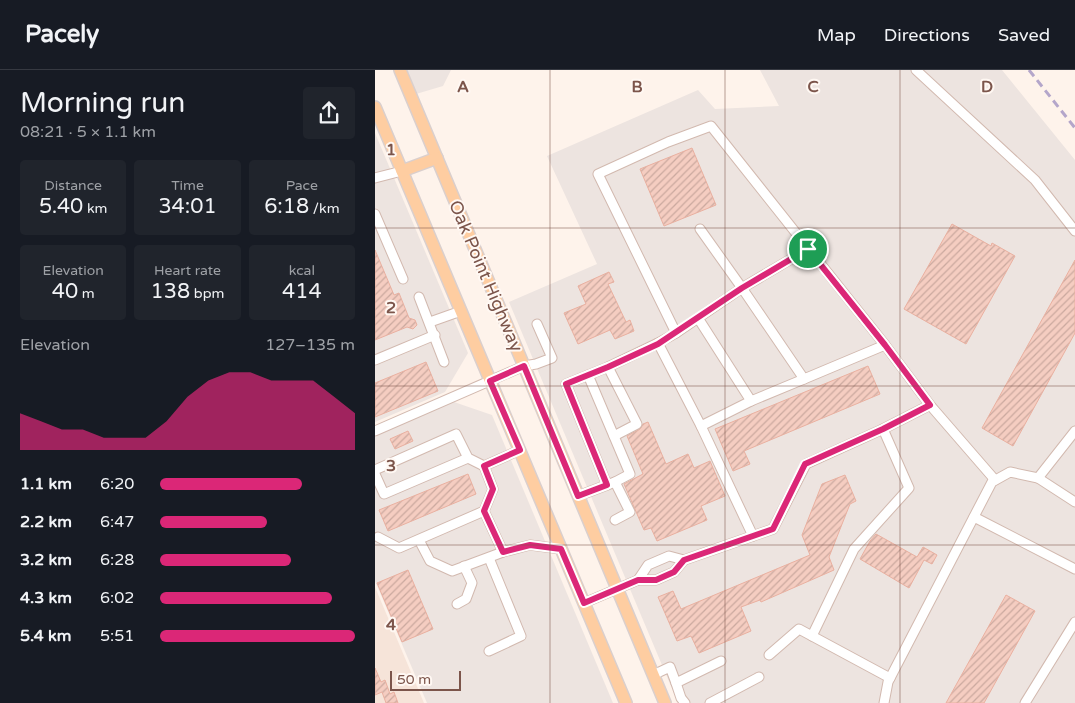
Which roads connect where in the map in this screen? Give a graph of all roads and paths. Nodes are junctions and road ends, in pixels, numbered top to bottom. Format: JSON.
{"nodes":[{"id":1,"x":400,"y":70,"type":"edge"},
{"id":2,"x":916,"y":70,"type":"edge"},
{"id":3,"x":375,"y":107,"type":"edge"},
{"id":4,"x":437,"y":158,"type":"junction"},
{"id":5,"x":402,"y":171,"type":"junction"},
{"id":6,"x":375,"y":178,"type":"edge"},
{"id":7,"x":375,"y":214,"type":"edge"},
{"id":8,"x":700,"y":229,"type":"dead end"},
{"id":9,"x":1075,"y":230,"type":"edge"},
{"id":10,"x":808,"y":249,"type":"junction"},
{"id":11,"x":403,"y":279,"type":"dead end"},
{"id":12,"x":742,"y":288,"type":"junction"},
{"id":13,"x":419,"y":297,"type":"dead end"},
{"id":14,"x":461,"y":311,"type":"junction"},
{"id":15,"x":698,"y":318,"type":"junction"},
{"id":16,"x":430,"y":322,"type":"junction"},
{"id":17,"x":537,"y":324,"type":"dead end"},
{"id":18,"x":676,"y":332,"type":"junction"},
{"id":19,"x":435,"y":336,"type":"junction"},
{"id":20,"x":658,"y":344,"type":"junction"},
{"id":21,"x":885,"y":345,"type":"junction"},
{"id":22,"x":375,"y":360,"type":"edge"},
{"id":23,"x":444,"y":362,"type":"dead end"},
{"id":24,"x":524,"y":366,"type":"junction"},
{"id":25,"x":608,"y":367,"type":"junction"},
{"id":26,"x":588,"y":375,"type":"junction"},
{"id":27,"x":804,"y":379,"type":"junction"},
{"id":28,"x":490,"y":381,"type":"junction"},
{"id":29,"x":751,"y":401,"type":"junction"},
{"id":30,"x":930,"y":405,"type":"junction"},
{"id":31,"x":701,"y":426,"type":"junction"},
{"id":32,"x":883,"y":429,"type":"junction"},
{"id":33,"x":375,"y":431,"type":"edge"},
{"id":34,"x":1075,"y":431,"type":"edge"},
{"id":35,"x":614,"y":436,"type":"junction"},
{"id":36,"x":520,"y":450,"type":"junction"},
{"id":37,"x":468,"y":458,"type":"junction"},
{"id":38,"x":484,"y":466,"type":"junction"},
{"id":39,"x":375,"y":470,"type":"edge"},
{"id":40,"x":375,"y":474,"type":"edge"},
{"id":41,"x":1037,"y":478,"type":"junction"},
{"id":42,"x":995,"y":480,"type":"junction"},
{"id":43,"x":611,"y":483,"type":"junction"},
{"id":44,"x":578,"y":496,"type":"junction"},
{"id":45,"x":1075,"y":502,"type":"edge"},
{"id":46,"x":484,"y":511,"type":"junction"},
{"id":47,"x":973,"y":517,"type":"junction"},
{"id":48,"x":615,"y":520,"type":"dead end"},
{"id":49,"x":753,"y":536,"type":"junction"},
{"id":50,"x":378,"y":537,"type":"dead end"},
{"id":51,"x":419,"y":540,"type":"junction"},
{"id":52,"x":561,"y":549,"type":"junction"},
{"id":53,"x":503,"y":552,"type":"junction"},
{"id":54,"x":489,"y":558,"type":"junction"},
{"id":55,"x":684,"y":560,"type":"junction"},
{"id":56,"x":464,"y":566,"type":"junction"},
{"id":57,"x":1075,"y":569,"type":"edge"},
{"id":58,"x":638,"y":580,"type":"junction"},
{"id":59,"x":616,"y":590,"type":"junction"},
{"id":60,"x":584,"y":603,"type":"junction"},
{"id":61,"x":457,"y":604,"type":"dead end"},
{"id":62,"x":1075,"y":622,"type":"edge"},
{"id":63,"x":812,"y":636,"type":"junction"},
{"id":64,"x":489,"y":651,"type":"dead end"},
{"id":65,"x":769,"y":655,"type":"dead end"},
{"id":66,"x":721,"y":661,"type":"dead end"},
{"id":67,"x":653,"y":675,"type":"junction"},
{"id":68,"x":759,"y":677,"type":"dead end"},
{"id":69,"x":890,"y":678,"type":"junction"},
{"id":70,"x":676,"y":683,"type":"junction"},
{"id":71,"x":626,"y":703,"type":"edge"},
{"id":72,"x":665,"y":703,"type":"edge"},
{"id":73,"x":685,"y":703,"type":"edge"},
{"id":74,"x":709,"y":703,"type":"edge"},
{"id":75,"x":884,"y":703,"type":"edge"},
{"id":76,"x":1025,"y":703,"type":"edge"}],
"edges":[{"from":1,"to":4,"type":"main road","name":"Oak Point Highway"},
{"from":2,"to":9,"type":"street"},
{"from":3,"to":5,"type":"main road","name":"Oak Point Highway"},
{"from":4,"to":5,"type":"main road"},
{"from":4,"to":24,"type":"main road","name":"Oak Point Highway"},
{"from":5,"to":6,"type":"street"},
{"from":5,"to":14,"type":"main road","name":"Oak Point Highway"},
{"from":7,"to":11,"type":"street"},
{"from":8,"to":12,"type":"street"},
{"from":10,"to":12,"type":"street"},
{"from":10,"to":18,"type":"street"},
{"from":10,"to":21,"type":"street"},
{"from":12,"to":15,"type":"street"},
{"from":12,"to":27,"type":"street"},
{"from":13,"to":16,"type":"street"},
{"from":14,"to":16,"type":"street"},
{"from":14,"to":28,"type":"main road","name":"Oak Point Highway"},
{"from":15,"to":18,"type":"street"},
{"from":15,"to":29,"type":"street"},
{"from":16,"to":19,"type":"street"},
{"from":17,"to":24,"type":"street"},
{"from":18,"to":20,"type":"street"},
{"from":19,"to":22,"type":"street"},
{"from":19,"to":23,"type":"street"},
{"from":20,"to":25,"type":"street"},
{"from":20,"to":31,"type":"street"},
{"from":21,"to":27,"type":"street"},
{"from":21,"to":30,"type":"street"},
{"from":24,"to":28,"type":"street"},
{"from":24,"to":44,"type":"main road","name":"Oak Point Highway"},
{"from":25,"to":26,"type":"street"},
{"from":25,"to":35,"type":"street"},
{"from":26,"to":35,"type":"street"},
{"from":26,"to":43,"type":"street"},
{"from":27,"to":29,"type":"street"},
{"from":28,"to":33,"type":"street"},
{"from":28,"to":36,"type":"main road","name":"Oak Point Highway"},
{"from":29,"to":31,"type":"street"},
{"from":30,"to":32,"type":"street"},
{"from":30,"to":42,"type":"street"},
{"from":31,"to":49,"type":"street"},
{"from":32,"to":49,"type":"street"},
{"from":32,"to":63,"type":"street"},
{"from":34,"to":41,"type":"street"},
{"from":35,"to":43,"type":"street"},
{"from":36,"to":38,"type":"street"},
{"from":36,"to":52,"type":"main road","name":"Oak Point Highway"},
{"from":37,"to":38,"type":"street"},
{"from":37,"to":39,"type":"street"},
{"from":37,"to":40,"type":"street"},
{"from":38,"to":46,"type":"street"},
{"from":41,"to":42,"type":"street"},
{"from":41,"to":45,"type":"street"},
{"from":42,"to":47,"type":"street"},
{"from":43,"to":44,"type":"street"},
{"from":43,"to":48,"type":"street"},
{"from":44,"to":59,"type":"main road","name":"Oak Point Highway"},
{"from":46,"to":51,"type":"street"},
{"from":46,"to":53,"type":"street"},
{"from":47,"to":57,"type":"street"},
{"from":47,"to":69,"type":"street"},
{"from":49,"to":55,"type":"street"},
{"from":50,"to":51,"type":"street"},
{"from":51,"to":56,"type":"street"},
{"from":52,"to":53,"type":"street"},
{"from":52,"to":60,"type":"main road","name":"Oak Point Highway"},
{"from":53,"to":54,"type":"street"},
{"from":54,"to":56,"type":"street"},
{"from":54,"to":64,"type":"street"},
{"from":55,"to":58,"type":"street"},
{"from":55,"to":58,"type":"street"},
{"from":56,"to":61,"type":"street"},
{"from":58,"to":59,"type":"street"},
{"from":59,"to":60,"type":"street"},
{"from":59,"to":67,"type":"main road","name":"Oak Point Highway"},
{"from":60,"to":71,"type":"main road","name":"Oak Point Highway"},
{"from":62,"to":76,"type":"street"},
{"from":63,"to":65,"type":"street"},
{"from":63,"to":69,"type":"street"},
{"from":66,"to":70,"type":"street"},
{"from":67,"to":70,"type":"street"},
{"from":67,"to":72,"type":"main road","name":"Oak Point Highway"},
{"from":68,"to":74,"type":"street"},
{"from":69,"to":75,"type":"street"},
{"from":70,"to":73,"type":"street"}]}
